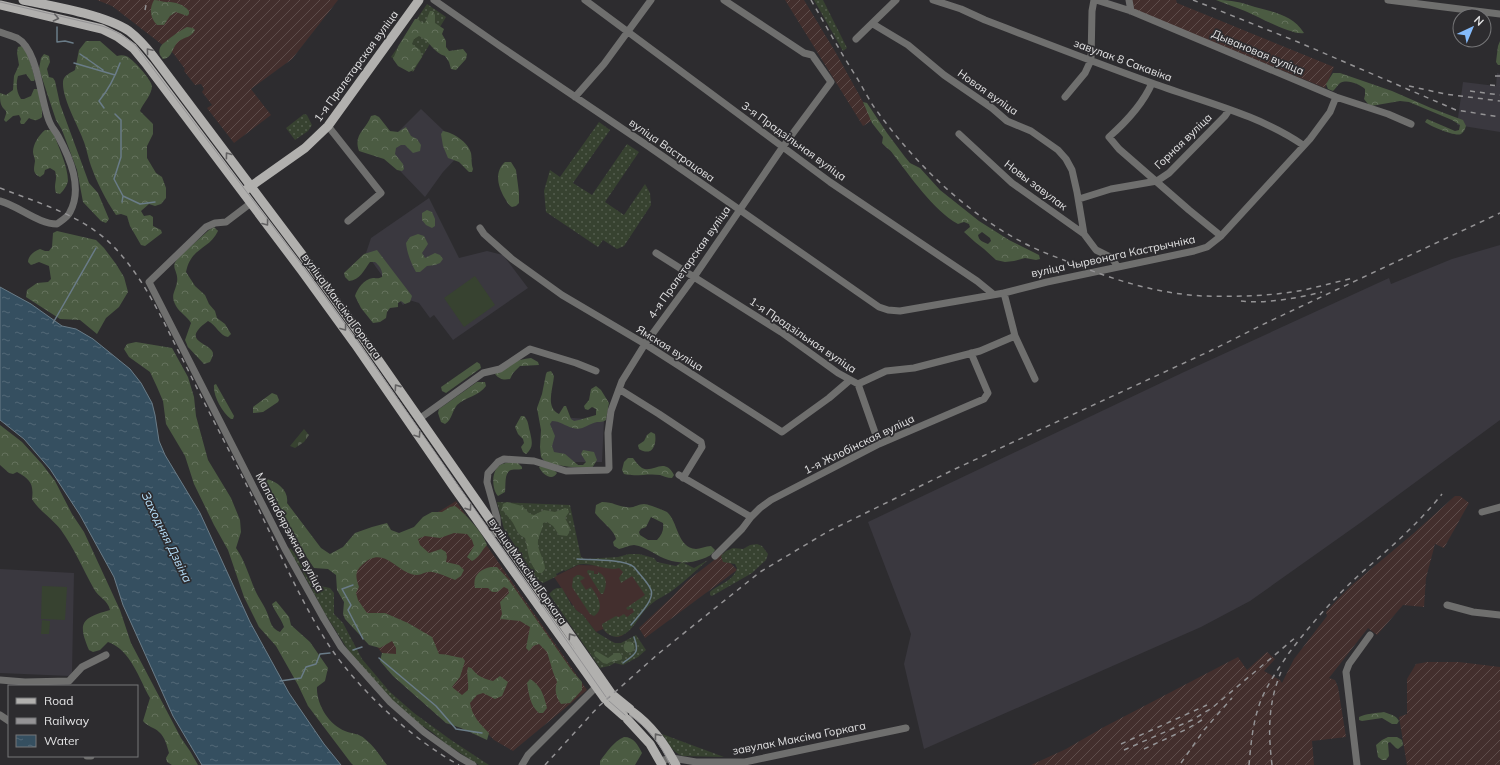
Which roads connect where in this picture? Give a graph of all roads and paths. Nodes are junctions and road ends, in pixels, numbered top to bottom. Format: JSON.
{"nodes":[{"id":1,"x":23,"y":0,"type":"edge"},
{"id":2,"x":419,"y":0,"type":"edge"},
{"id":3,"x":434,"y":0,"type":"edge"},
{"id":4,"x":584,"y":0,"type":"edge"},
{"id":5,"x":651,"y":0,"type":"edge"},
{"id":6,"x":724,"y":0,"type":"edge"},
{"id":7,"x":896,"y":0,"type":"edge"},
{"id":8,"x":933,"y":0,"type":"edge"},
{"id":9,"x":1095,"y":0,"type":"edge"},
{"id":10,"x":1129,"y":0,"type":"edge"},
{"id":11,"x":1388,"y":0,"type":"edge"},
{"id":12,"x":0,"y":5,"type":"edge"},
{"id":13,"x":1131,"y":11,"type":"junction"},
{"id":14,"x":1500,"y":14,"type":"edge"},
{"id":15,"x":873,"y":24,"type":"junction"},
{"id":16,"x":628,"y":31,"type":"junction"},
{"id":17,"x":0,"y":32,"type":"edge"},
{"id":18,"x":856,"y":39,"type":"dead end"},
{"id":19,"x":1091,"y":60,"type":"junction"},
{"id":20,"x":1152,"y":83,"type":"junction"},
{"id":21,"x":576,"y":97,"type":"junction"},
{"id":22,"x":1065,"y":97,"type":"dead end"},
{"id":23,"x":1336,"y":97,"type":"junction"},
{"id":24,"x":186,"y":100,"type":"junction"},
{"id":25,"x":179,"y":107,"type":"junction"},
{"id":26,"x":1229,"y":110,"type":"junction"},
{"id":27,"x":1411,"y":124,"type":"dead end"},
{"id":28,"x":328,"y":126,"type":"junction"},
{"id":29,"x":960,"y":134,"type":"dead end"},
{"id":30,"x":1303,"y":145,"type":"junction"},
{"id":31,"x":782,"y":148,"type":"junction"},
{"id":32,"x":1157,"y":181,"type":"junction"},
{"id":33,"x":251,"y":186,"type":"junction"},
{"id":34,"x":243,"y":192,"type":"junction"},
{"id":35,"x":1079,"y":199,"type":"junction"},
{"id":36,"x":0,"y":201,"type":"edge"},
{"id":37,"x":251,"y":203,"type":"junction"},
{"id":38,"x":739,"y":210,"type":"junction"},
{"id":39,"x":348,"y":220,"type":"dead end"},
{"id":40,"x":480,"y":228,"type":"dead end"},
{"id":41,"x":1084,"y":234,"type":"junction"},
{"id":42,"x":1221,"y":236,"type":"junction"},
{"id":43,"x":656,"y":253,"type":"dead end"},
{"id":44,"x":310,"y":265,"type":"junction"},
{"id":45,"x":1118,"y":266,"type":"junction"},
{"id":46,"x":302,"y":271,"type":"junction"},
{"id":47,"x":694,"y":277,"type":"junction"},
{"id":48,"x":1004,"y":293,"type":"junction"},
{"id":49,"x":994,"y":294,"type":"junction"},
{"id":50,"x":900,"y":311,"type":"joint"},
{"id":51,"x":1015,"y":336,"type":"junction"},
{"id":52,"x":363,"y":338,"type":"junction"},
{"id":53,"x":355,"y":344,"type":"junction"},
{"id":54,"x":645,"y":344,"type":"junction"},
{"id":55,"x":971,"y":353,"type":"junction"},
{"id":56,"x":596,"y":371,"type":"dead end"},
{"id":57,"x":1035,"y":379,"type":"dead end"},
{"id":58,"x":850,"y":380,"type":"junction"},
{"id":59,"x":858,"y":384,"type":"junction"},
{"id":60,"x":619,"y":389,"type":"junction"},
{"id":61,"x":419,"y":419,"type":"junction"},
{"id":62,"x":879,"y":444,"type":"junction"},
{"id":63,"x":464,"y":483,"type":"junction"},
{"id":64,"x":455,"y":489,"type":"junction"},
{"id":65,"x":1500,"y":507,"type":"edge"},
{"id":66,"x":1482,"y":512,"type":"dead end"},
{"id":67,"x":751,"y":517,"type":"junction"},
{"id":68,"x":498,"y":531,"type":"junction"},
{"id":69,"x":489,"y":537,"type":"junction"},
{"id":70,"x":508,"y":544,"type":"junction"},
{"id":71,"x":499,"y":550,"type":"junction"},
{"id":72,"x":716,"y":556,"type":"dead end"},
{"id":73,"x":540,"y":590,"type":"junction"},
{"id":74,"x":531,"y":597,"type":"junction"},
{"id":75,"x":1447,"y":605,"type":"dead end"},
{"id":76,"x":1500,"y":615,"type":"edge"},
{"id":77,"x":1370,"y":635,"type":"dead end"},
{"id":78,"x":106,"y":655,"type":"dead end"},
{"id":79,"x":0,"y":680,"type":"edge"},
{"id":80,"x":599,"y":684,"type":"junction"},
{"id":81,"x":628,"y":714,"type":"junction"},
{"id":82,"x":906,"y":728,"type":"dead end"},
{"id":83,"x":674,"y":762,"type":"edge"},
{"id":84,"x":661,"y":763,"type":"edge"},
{"id":85,"x":694,"y":763,"type":"edge"},
{"id":86,"x":473,"y":765,"type":"edge"},
{"id":87,"x":522,"y":765,"type":"edge"},
{"id":88,"x":1357,"y":765,"type":"edge"}],
"edges":[{"from":24,"to":1,"type":"main road","name":"вуліца Максіма Горкага","one_way":true},
{"from":2,"to":28,"type":"main road","name":"1-я Пралетарская вуліца"},
{"from":3,"to":21,"type":"street","name":"вуліца Вастрацова"},
{"from":4,"to":16,"type":"street","name":"3-я Прадзільная вуліца"},
{"from":5,"to":16,"type":"street"},
{"from":6,"to":31,"type":"street","name":"4-я Пралетарская вуліца"},
{"from":7,"to":15,"type":"street"},
{"from":8,"to":19,"type":"street","name":"завулак 8 Сакавіка"},
{"from":9,"to":13,"type":"street","name":"Дывановая вуліца"},
{"from":9,"to":19,"type":"street"},
{"from":10,"to":13,"type":"street"},
{"from":11,"to":14,"type":"street"},
{"from":12,"to":25,"type":"main road","name":"вуліца Максіма Горкага","one_way":true},
{"from":13,"to":23,"type":"street","name":"Дывановая вуліца"},
{"from":15,"to":18,"type":"street"},
{"from":15,"to":35,"type":"street","name":"Новая вуліца"},
{"from":16,"to":21,"type":"street"},
{"from":16,"to":31,"type":"street","name":"3-я Прадзільная вуліца"},
{"from":17,"to":36,"type":"street"},
{"from":19,"to":20,"type":"street","name":"завулак 8 Сакавіка"},
{"from":19,"to":22,"type":"street"},
{"from":20,"to":26,"type":"street","name":"завулак 8 Сакавіка"},
{"from":20,"to":32,"type":"street"},
{"from":21,"to":38,"type":"street","name":"вуліца Вастрацова"},
{"from":23,"to":27,"type":"street","name":"Дывановая вуліца"},
{"from":23,"to":30,"type":"street","name":"вуліца Чырвонага Кастрычніка"},
{"from":24,"to":25,"type":"street"},
{"from":33,"to":24,"type":"main road","name":"вуліца Максіма Горкага","one_way":true},
{"from":25,"to":34,"type":"main road","name":"вуліца Максіма Горкага"},
{"from":26,"to":30,"type":"street","name":"завулак 8 Сакавіка"},
{"from":26,"to":32,"type":"street","name":"Горная вуліца"},
{"from":28,"to":33,"type":"main road","name":"1-я Пралетарская вуліца"},
{"from":28,"to":39,"type":"street"},
{"from":29,"to":41,"type":"street","name":"Новы завулак"},
{"from":30,"to":42,"type":"street","name":"вуліца Чырвонага Кастрычніка"},
{"from":31,"to":38,"type":"street","name":"4-я Пралетарская вуліца"},
{"from":31,"to":49,"type":"street","name":"3-я Прадзільная вуліца"},
{"from":32,"to":35,"type":"street","name":"Горная вуліца"},
{"from":32,"to":42,"type":"street"},
{"from":33,"to":34,"type":"main road","name":"1-я Пралетарская вуліца"},
{"from":33,"to":44,"type":"main road","name":"вуліца Максіма Горкага"},
{"from":34,"to":37,"type":"main road","name":"вуліца Максіма Горкага"},
{"from":35,"to":41,"type":"street","name":"Новая вуліца"},
{"from":37,"to":46,"type":"main road","name":"вуліца Максіма Горкага","one_way":true},
{"from":37,"to":86,"type":"street","name":"Маланабярэжная вуліца"},
{"from":38,"to":47,"type":"street","name":"4-я Пралетарская вуліца"},
{"from":38,"to":50,"type":"street","name":"вуліца Вастрацова"},
{"from":40,"to":54,"type":"street","name":"Ямская вуліца"},
{"from":41,"to":45,"type":"street","name":"Новая вуліца"},
{"from":42,"to":45,"type":"street","name":"вуліца Чырвонага Кастрычніка"},
{"from":43,"to":47,"type":"street","name":"1-я Прадзільная вуліца"},
{"from":44,"to":46,"type":"street"},
{"from":44,"to":52,"type":"main road","name":"вуліца Максіма Горкага"},
{"from":45,"to":48,"type":"street","name":"вуліца Чырвонага Кастрычніка"},
{"from":46,"to":53,"type":"main road","name":"вуліца Максіма Горкага","one_way":true},
{"from":47,"to":54,"type":"street","name":"4-я Пралетарская вуліца"},
{"from":47,"to":58,"type":"street","name":"1-я Прадзільная вуліца"},
{"from":48,"to":49,"type":"street","name":"вуліца Чырвонага Кастрычніка"},
{"from":48,"to":51,"type":"street"},
{"from":49,"to":50,"type":"street","name":"вуліца Чырвонага Кастрычніка"},
{"from":51,"to":55,"type":"street","name":"1-я Прадзільная вуліца"},
{"from":51,"to":57,"type":"street"},
{"from":52,"to":53,"type":"street"},
{"from":61,"to":52,"type":"main road","name":"вуліца Максіма Горкага","one_way":true},
{"from":53,"to":64,"type":"main road","name":"вуліца Максіма Горкага","one_way":true},
{"from":54,"to":58,"type":"street","name":"Ямская вуліца"},
{"from":54,"to":60,"type":"street","name":"4-я Пралетарская вуліца"},
{"from":55,"to":59,"type":"street","name":"1-я Прадзільная вуліца"},
{"from":55,"to":62,"type":"street","name":"1-я Жлобінская вуліца"},
{"from":56,"to":61,"type":"street"},
{"from":58,"to":59,"type":"street","name":"1-я Прадзільная вуліца"},
{"from":59,"to":62,"type":"street"},
{"from":60,"to":67,"type":"street"},
{"from":60,"to":68,"type":"street","name":"4-я Пралетарская вуліца"},
{"from":61,"to":63,"type":"main road","name":"вуліца Максіма Горкага"},
{"from":62,"to":67,"type":"street","name":"1-я Жлобінская вуліца"},
{"from":63,"to":64,"type":"street"},
{"from":63,"to":68,"type":"main road","name":"вуліца Максіма Горкага"},
{"from":64,"to":69,"type":"main road","name":"вуліца Максіма Горкага","one_way":true},
{"from":65,"to":66,"type":"street"},
{"from":67,"to":72,"type":"street","name":"1-я Жлобінская вуліца"},
{"from":68,"to":69,"type":"street"},
{"from":68,"to":70,"type":"main road","name":"вуліца Максіма Горкага"},
{"from":69,"to":71,"type":"main road","name":"вуліца Максіма Горкага"},
{"from":70,"to":71,"type":"street"},
{"from":70,"to":73,"type":"main road","name":"вуліца Максіма Горкага"},
{"from":71,"to":74,"type":"main road","name":"вуліца Максіма Горкага"},
{"from":73,"to":74,"type":"street"},
{"from":80,"to":73,"type":"main road","name":"вуліца Максіма Горкага","one_way":true},
{"from":74,"to":80,"type":"main road","name":"вуліца Максіма Горкага"},
{"from":75,"to":76,"type":"street"},
{"from":77,"to":88,"type":"street"},
{"from":78,"to":79,"type":"street"},
{"from":80,"to":81,"type":"main road","name":"вуліца Максіма Горкага"},
{"from":80,"to":87,"type":"street"},
{"from":83,"to":81,"type":"main road","name":"вуліца Максіма Горкага","one_way":true},
{"from":81,"to":84,"type":"main road","name":"вуліца Максіма Горкага"},
{"from":82,"to":85,"type":"street","name":"завулак Максіма Горкага"},
{"from":83,"to":84,"type":"street"},
{"from":83,"to":85,"type":"street","name":"завулак Максіма Горкага"}]}
